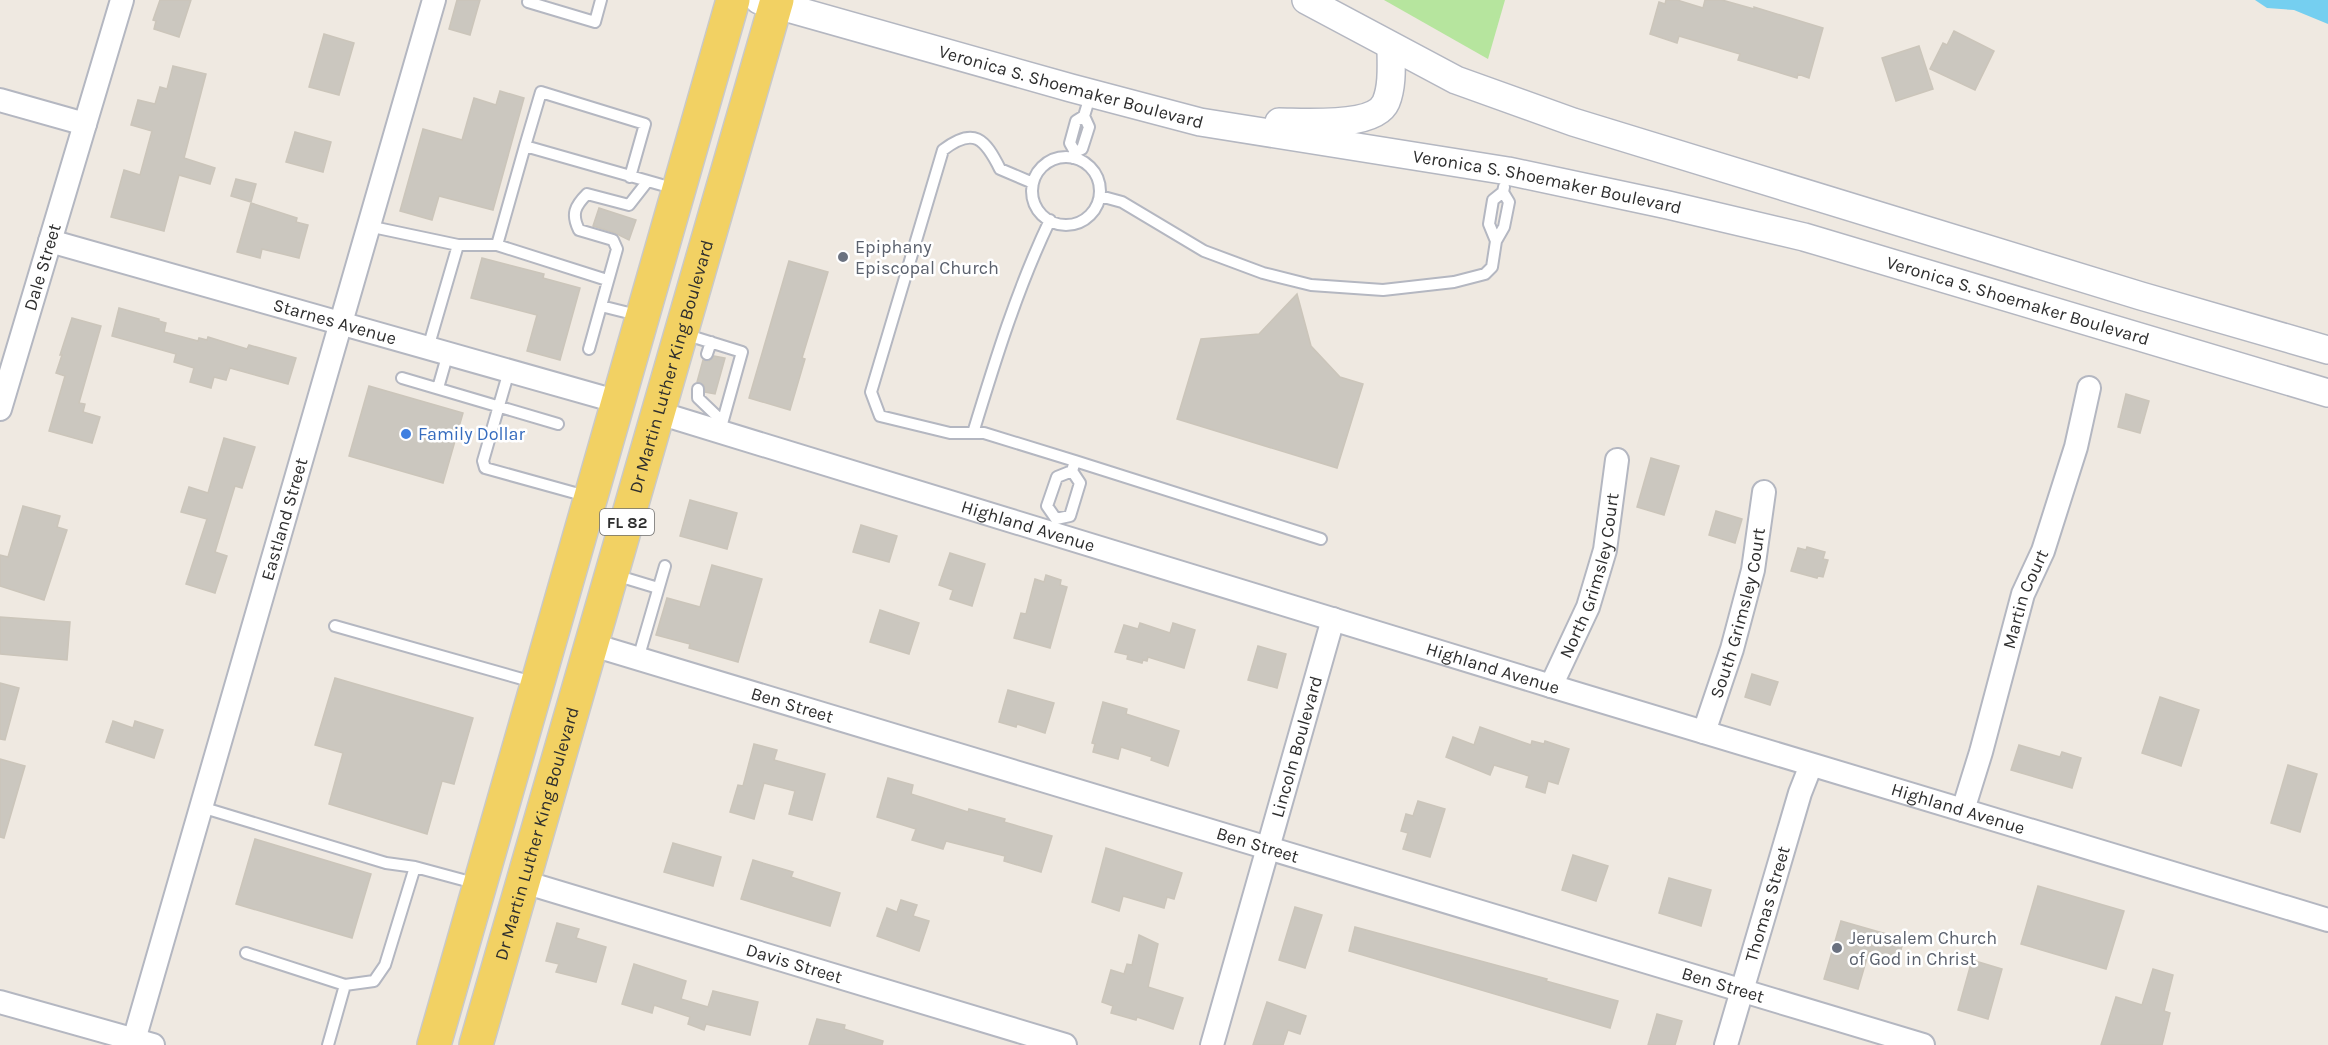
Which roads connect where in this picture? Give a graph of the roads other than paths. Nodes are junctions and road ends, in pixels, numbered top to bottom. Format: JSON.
{"nodes":[{"id":1,"x":122,"y":0,"type":"edge"},
{"id":2,"x":434,"y":0,"type":"edge"},
{"id":3,"x":601,"y":0,"type":"edge"},
{"id":4,"x":734,"y":0,"type":"edge"},
{"id":5,"x":1306,"y":0,"type":"edge"},
{"id":6,"x":528,"y":2,"type":"dead end"},
{"id":7,"x":771,"y":2,"type":"edge"},
{"id":8,"x":1392,"y":45,"type":"junction"},
{"id":9,"x":0,"y":100,"type":"edge"},
{"id":10,"x":1087,"y":104,"type":"junction"},
{"id":11,"x":1200,"y":122,"type":"junction"},
{"id":12,"x":85,"y":124,"type":"junction"},
{"id":13,"x":525,"y":146,"type":"junction"},
{"id":14,"x":1074,"y":155,"type":"junction"},
{"id":15,"x":630,"y":177,"type":"junction"},
{"id":16,"x":648,"y":182,"type":"junction"},
{"id":17,"x":1505,"y":182,"type":"junction"},
{"id":18,"x":1033,"y":183,"type":"junction"},
{"id":19,"x":679,"y":190,"type":"junction"},
{"id":20,"x":1100,"y":196,"type":"junction"},
{"id":21,"x":1050,"y":220,"type":"junction"},
{"id":22,"x":368,"y":226,"type":"junction"},
{"id":23,"x":50,"y":241,"type":"junction"},
{"id":24,"x":1496,"y":241,"type":"junction"},
{"id":25,"x":458,"y":245,"type":"junction"},
{"id":26,"x":497,"y":245,"type":"junction"},
{"id":27,"x":607,"y":280,"type":"junction"},
{"id":28,"x":601,"y":306,"type":"junction"},
{"id":29,"x":644,"y":317,"type":"junction"},
{"id":30,"x":342,"y":323,"type":"junction"},
{"id":31,"x":696,"y":338,"type":"junction"},
{"id":32,"x":589,"y":349,"type":"dead end"},
{"id":33,"x":438,"y":350,"type":"junction"},
{"id":34,"x":2328,"y":350,"type":"edge"},
{"id":35,"x":634,"y":351,"type":"junction"},
{"id":36,"x":707,"y":354,"type":"dead end"},
{"id":37,"x":509,"y":371,"type":"junction"},
{"id":38,"x":402,"y":378,"type":"dead end"},
{"id":39,"x":438,"y":388,"type":"junction"},
{"id":40,"x":2089,"y":388,"type":"dead end"},
{"id":41,"x":698,"y":389,"type":"dead end"},
{"id":42,"x":2328,"y":393,"type":"edge"},
{"id":43,"x":619,"y":402,"type":"junction"},
{"id":44,"x":499,"y":406,"type":"junction"},
{"id":45,"x":0,"y":409,"type":"edge"},
{"id":46,"x":659,"y":413,"type":"junction"},
{"id":47,"x":558,"y":424,"type":"dead end"},
{"id":48,"x":721,"y":426,"type":"junction"},
{"id":49,"x":973,"y":433,"type":"junction"},
{"id":50,"x":1617,"y":460,"type":"dead end"},
{"id":51,"x":1074,"y":466,"type":"junction"},
{"id":52,"x":1764,"y":492,"type":"dead end"},
{"id":53,"x":592,"y":497,"type":"junction"},
{"id":54,"x":1054,"y":526,"type":"junction"},
{"id":55,"x":1321,"y":539,"type":"dead end"},
{"id":56,"x":621,"y":540,"type":"junction"},
{"id":57,"x":665,"y":566,"type":"dead end"},
{"id":58,"x":613,"y":574,"type":"junction"},
{"id":59,"x":658,"y":588,"type":"junction"},
{"id":60,"x":1333,"y":619,"type":"junction"},
{"id":61,"x":335,"y":626,"type":"dead end"},
{"id":62,"x":593,"y":645,"type":"junction"},
{"id":63,"x":638,"y":659,"type":"junction"},
{"id":64,"x":539,"y":684,"type":"junction"},
{"id":65,"x":1551,"y":686,"type":"junction"},
{"id":66,"x":1704,"y":732,"type":"junction"},
{"id":67,"x":1811,"y":765,"type":"junction"},
{"id":68,"x":201,"y":807,"type":"junction"},
{"id":69,"x":1963,"y":810,"type":"junction"},
{"id":70,"x":1269,"y":849,"type":"junction"},
{"id":71,"x":415,"y":867,"type":"junction"},
{"id":72,"x":524,"y":882,"type":"junction"},
{"id":73,"x":481,"y":885,"type":"junction"},
{"id":74,"x":2328,"y":920,"type":"edge"},
{"id":75,"x":246,"y":953,"type":"dead end"},
{"id":76,"x":345,"y":985,"type":"junction"},
{"id":77,"x":1741,"y":990,"type":"junction"},
{"id":78,"x":0,"y":1002,"type":"edge"},
{"id":79,"x":143,"y":1042,"type":"edge"},
{"id":80,"x":328,"y":1045,"type":"edge"},
{"id":81,"x":434,"y":1045,"type":"edge"},
{"id":82,"x":476,"y":1045,"type":"edge"},
{"id":83,"x":1065,"y":1045,"type":"edge"},
{"id":84,"x":1212,"y":1045,"type":"edge"},
{"id":85,"x":1726,"y":1045,"type":"edge"},
{"id":86,"x":1923,"y":1045,"type":"edge"}],
"edges":[{"from":1,"to":12,"type":"street","name":"Dale Street"},
{"from":2,"to":22,"type":"street","name":"Eastland Street"},
{"from":3,"to":6,"type":"lane"},
{"from":4,"to":19,"type":"main road","number":"FL 82"},
{"from":5,"to":8,"type":"street"},
{"from":7,"to":10,"type":"street","name":"Veronica S. Shoemaker Boulevard"},
{"from":7,"to":31,"type":"main road","name":"Dr Martin Luther King Boulevard","number":"FL 82"},
{"from":8,"to":11,"type":"street"},
{"from":8,"to":34,"type":"street"},
{"from":9,"to":12,"type":"street"},
{"from":10,"to":11,"type":"street","name":"Veronica S. Shoemaker Boulevard"},
{"from":10,"to":14,"type":"lane"},
{"from":11,"to":17,"type":"street","name":"Veronica S. Shoemaker Boulevard"},
{"from":12,"to":23,"type":"street","name":"Dale Street"},
{"from":13,"to":15,"type":"lane"},
{"from":13,"to":15,"type":"lane"},
{"from":13,"to":26,"type":"lane"},
{"from":14,"to":18,"type":"lane"},
{"from":14,"to":20,"type":"lane"},
{"from":15,"to":16,"type":"lane"},
{"from":16,"to":19,"type":"lane"},
{"from":16,"to":27,"type":"lane"},
{"from":17,"to":24,"type":"lane"},
{"from":17,"to":24,"type":"lane"},
{"from":17,"to":42,"type":"street","name":"Veronica S. Shoemaker Boulevard"},
{"from":18,"to":21,"type":"lane"},
{"from":18,"to":49,"type":"lane"},
{"from":19,"to":29,"type":"main road","number":"FL 82"},
{"from":20,"to":21,"type":"lane"},
{"from":20,"to":24,"type":"lane"},
{"from":21,"to":49,"type":"lane"},
{"from":22,"to":25,"type":"lane"},
{"from":22,"to":30,"type":"street","name":"Eastland Street"},
{"from":23,"to":30,"type":"street","name":"Starnes Avenue"},
{"from":23,"to":45,"type":"street","name":"Dale Street"},
{"from":25,"to":26,"type":"lane"},
{"from":25,"to":33,"type":"lane"},
{"from":26,"to":27,"type":"lane"},
{"from":27,"to":28,"type":"lane"},
{"from":28,"to":29,"type":"lane"},
{"from":28,"to":32,"type":"lane"},
{"from":29,"to":35,"type":"main road","number":"FL 82"},
{"from":30,"to":33,"type":"street","name":"Starnes Avenue"},
{"from":30,"to":68,"type":"street","name":"Eastland Street"},
{"from":31,"to":36,"type":"lane"},
{"from":31,"to":46,"type":"main road","name":"Dr Martin Luther King Boulevard","number":"FL 82"},
{"from":31,"to":48,"type":"lane"},
{"from":33,"to":37,"type":"street","name":"Starnes Avenue"},
{"from":33,"to":39,"type":"lane"},
{"from":35,"to":43,"type":"main road","number":"FL 82"},
{"from":35,"to":46,"type":"main road"},
{"from":37,"to":43,"type":"street","name":"Starnes Avenue"},
{"from":37,"to":44,"type":"lane"},
{"from":38,"to":39,"type":"lane"},
{"from":39,"to":44,"type":"lane"},
{"from":40,"to":69,"type":"street","name":"Martin Court"},
{"from":41,"to":48,"type":"lane"},
{"from":43,"to":53,"type":"main road","number":"FL 82"},
{"from":43,"to":56,"type":"main road"},
{"from":44,"to":47,"type":"lane"},
{"from":44,"to":53,"type":"lane"},
{"from":46,"to":48,"type":"street","name":"Highland Avenue"},
{"from":46,"to":56,"type":"main road","name":"Dr Martin Luther King Boulevard","number":"FL 82"},
{"from":48,"to":54,"type":"street","name":"Highland Avenue"},
{"from":49,"to":51,"type":"lane"},
{"from":50,"to":65,"type":"street","name":"North Grimsley Court"},
{"from":51,"to":54,"type":"lane"},
{"from":51,"to":54,"type":"lane"},
{"from":51,"to":55,"type":"lane"},
{"from":52,"to":66,"type":"street","name":"South Grimsley Court"},
{"from":53,"to":64,"type":"main road","number":"FL 82"},
{"from":54,"to":60,"type":"street","name":"Highland Avenue"},
{"from":56,"to":58,"type":"main road","name":"Dr Martin Luther King Boulevard","number":"FL 82"},
{"from":57,"to":59,"type":"lane"},
{"from":58,"to":59,"type":"lane"},
{"from":58,"to":62,"type":"main road","name":"Dr Martin Luther King Boulevard","number":"FL 82"},
{"from":59,"to":63,"type":"lane"},
{"from":60,"to":65,"type":"street","name":"Highland Avenue"},
{"from":60,"to":70,"type":"street","name":"Lincoln Boulevard"},
{"from":61,"to":64,"type":"lane"},
{"from":62,"to":63,"type":"street","name":"Ben Street"},
{"from":62,"to":72,"type":"main road","name":"Dr Martin Luther King Boulevard","number":"FL 82"},
{"from":63,"to":70,"type":"street","name":"Ben Street"},
{"from":64,"to":73,"type":"main road","number":"FL 82"},
{"from":65,"to":66,"type":"street","name":"Highland Avenue"},
{"from":66,"to":67,"type":"street","name":"Highland Avenue"},
{"from":67,"to":69,"type":"street","name":"Highland Avenue"},
{"from":67,"to":77,"type":"street","name":"Thomas Street"},
{"from":68,"to":71,"type":"lane"},
{"from":68,"to":79,"type":"street","name":"Eastland Street"},
{"from":69,"to":74,"type":"street","name":"Highland Avenue"},
{"from":70,"to":77,"type":"street","name":"Ben Street"},
{"from":70,"to":84,"type":"street","name":"Lincoln Boulevard"},
{"from":71,"to":73,"type":"lane"},
{"from":71,"to":76,"type":"lane"},
{"from":72,"to":82,"type":"main road","name":"Dr Martin Luther King Boulevard","number":"FL 82"},
{"from":72,"to":83,"type":"street","name":"Davis Street"},
{"from":73,"to":81,"type":"main road","number":"FL 82"},
{"from":75,"to":76,"type":"lane"},
{"from":76,"to":80,"type":"lane"},
{"from":77,"to":85,"type":"street","name":"Thomas Street"},
{"from":77,"to":86,"type":"street","name":"Ben Street"},
{"from":78,"to":79,"type":"street"}]}
